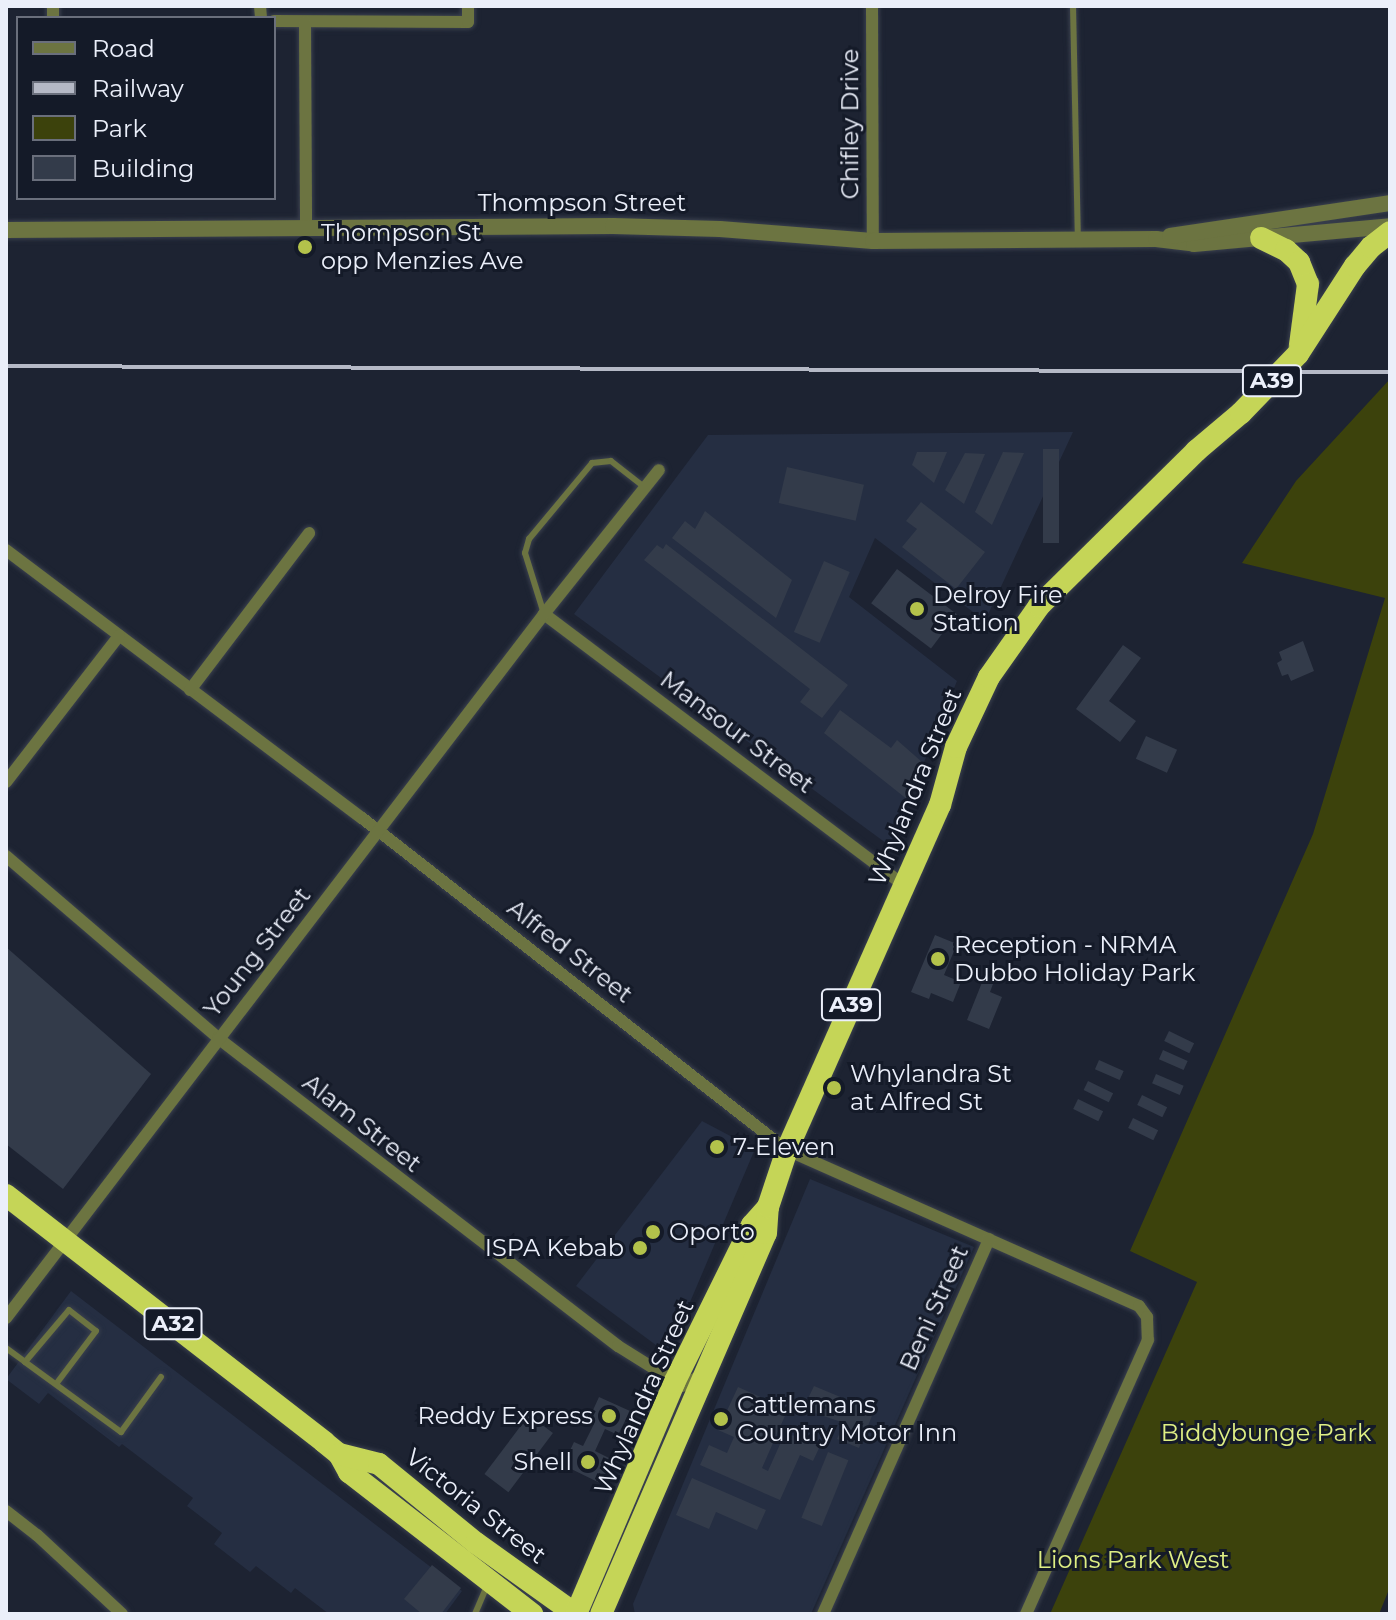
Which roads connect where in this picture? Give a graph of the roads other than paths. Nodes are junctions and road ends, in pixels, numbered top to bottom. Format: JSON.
{"nodes":[{"id":1,"x":468,"y":6,"type":"edge"},
{"id":2,"x":872,"y":6,"type":"edge"},
{"id":3,"x":1073,"y":6,"type":"edge"},
{"id":4,"x":276,"y":21,"type":"edge"},
{"id":5,"x":305,"y":22,"type":"junction"},
{"id":6,"x":1390,"y":203,"type":"edge"},
{"id":7,"x":1390,"y":226,"type":"edge"},
{"id":8,"x":306,"y":228,"type":"junction"},
{"id":9,"x":6,"y":230,"type":"edge"},
{"id":10,"x":1390,"y":232,"type":"edge"},
{"id":11,"x":1261,"y":238,"type":"junction"},
{"id":12,"x":1156,"y":239,"type":"junction"},
{"id":13,"x":873,"y":241,"type":"junction"},
{"id":14,"x":1078,"y":242,"type":"junction"},
{"id":15,"x":1298,"y":354,"type":"junction"},
{"id":16,"x":659,"y":470,"type":"dead end"},
{"id":17,"x":643,"y":486,"type":"junction"},
{"id":18,"x":309,"y":533,"type":"dead end"},
{"id":19,"x":6,"y":550,"type":"edge"},
{"id":20,"x":544,"y":614,"type":"junction"},
{"id":21,"x":119,"y":636,"type":"junction"},
{"id":22,"x":190,"y":690,"type":"junction"},
{"id":23,"x":6,"y":782,"type":"edge"},
{"id":24,"x":378,"y":831,"type":"junction"},
{"id":25,"x":6,"y":856,"type":"edge"},
{"id":26,"x":904,"y":885,"type":"junction"},
{"id":27,"x":218,"y":1038,"type":"junction"},
{"id":28,"x":787,"y":1150,"type":"junction"},
{"id":29,"x":6,"y":1195,"type":"edge"},
{"id":30,"x":768,"y":1207,"type":"junction"},
{"id":31,"x":65,"y":1239,"type":"junction"},
{"id":32,"x":989,"y":1239,"type":"junction"},
{"id":33,"x":6,"y":1318,"type":"edge"},
{"id":34,"x":6,"y":1348,"type":"edge"},
{"id":35,"x":25,"y":1362,"type":"junction"},
{"id":36,"x":707,"y":1370,"type":"junction"},
{"id":37,"x":161,"y":1377,"type":"dead end"},
{"id":38,"x":674,"y":1383,"type":"junction"},
{"id":39,"x":56,"y":1384,"type":"junction"},
{"id":40,"x":339,"y":1454,"type":"junction"},
{"id":41,"x":6,"y":1511,"type":"edge"},
{"id":42,"x":490,"y":1580,"type":"junction"},
{"id":43,"x":122,"y":1614,"type":"edge"},
{"id":44,"x":475,"y":1614,"type":"edge"},
{"id":45,"x":532,"y":1614,"type":"edge"},
{"id":46,"x":576,"y":1614,"type":"edge"},
{"id":47,"x":601,"y":1614,"type":"edge"},
{"id":48,"x":823,"y":1614,"type":"edge"},
{"id":49,"x":1026,"y":1614,"type":"edge"}],
"edges":[{"from":1,"to":5,"type":"street"},
{"from":2,"to":13,"type":"street","name":"Chifley Drive"},
{"from":3,"to":14,"type":"lane"},
{"from":4,"to":5,"type":"street"},
{"from":5,"to":8,"type":"street"},
{"from":6,"to":12,"type":"street","name":"Thompson Street"},
{"from":7,"to":11,"type":"street","name":"Thompson Street"},
{"from":8,"to":9,"type":"street","name":"Thompson Street"},
{"from":8,"to":13,"type":"street","name":"Thompson Street"},
{"from":10,"to":15,"type":"highway","name":"Whylandra Street","number":"A39"},
{"from":11,"to":12,"type":"street","name":"Thompson Street"},
{"from":11,"to":15,"type":"highway"},
{"from":12,"to":14,"type":"street","name":"Thompson Street"},
{"from":13,"to":14,"type":"street","name":"Thompson Street"},
{"from":15,"to":26,"type":"highway","name":"Whylandra Street","number":"A39"},
{"from":16,"to":17,"type":"street","name":"Young Street"},
{"from":17,"to":20,"type":"street","name":"Young Street"},
{"from":17,"to":20,"type":"lane"},
{"from":18,"to":22,"type":"street"},
{"from":19,"to":21,"type":"street","name":"Alfred Street"},
{"from":20,"to":24,"type":"street","name":"Young Street"},
{"from":20,"to":26,"type":"street","name":"Mansour Street"},
{"from":21,"to":22,"type":"street","name":"Alfred Street"},
{"from":21,"to":23,"type":"street"},
{"from":22,"to":24,"type":"street","name":"Alfred Street"},
{"from":24,"to":27,"type":"street","name":"Young Street"},
{"from":24,"to":28,"type":"street","name":"Alfred Street"},
{"from":25,"to":27,"type":"street","name":"Alam Street"},
{"from":26,"to":28,"type":"highway","name":"Whylandra Street","number":"A39"},
{"from":27,"to":31,"type":"street","name":"Young Street"},
{"from":27,"to":38,"type":"street","name":"Alam Street"},
{"from":28,"to":30,"type":"highway","name":"Whylandra Street","number":"A39"},
{"from":28,"to":32,"type":"street","name":"Alfred Street"},
{"from":29,"to":31,"type":"highway","name":"Victoria Street","number":"A32"},
{"from":30,"to":36,"type":"highway","name":"Whylandra Street","number":"A39"},
{"from":30,"to":38,"type":"highway","name":"Whylandra Street","number":"A39"},
{"from":31,"to":33,"type":"street","name":"Young Street"},
{"from":31,"to":40,"type":"highway","name":"Victoria Street","number":"A32"},
{"from":32,"to":48,"type":"street","name":"Beni Street"},
{"from":32,"to":49,"type":"street","name":"Alfred Street"},
{"from":34,"to":35,"type":"lane"},
{"from":35,"to":39,"type":"lane"},
{"from":35,"to":39,"type":"lane"},
{"from":36,"to":38,"type":"street"},
{"from":36,"to":47,"type":"highway","name":"Whylandra Street","number":"A39"},
{"from":37,"to":39,"type":"lane"},
{"from":38,"to":46,"type":"highway","name":"Whylandra Street","number":"A39"},
{"from":40,"to":42,"type":"highway","name":"Victoria Street","number":"A32"},
{"from":40,"to":46,"type":"highway","name":"Victoria Street","number":"A32"},
{"from":41,"to":43,"type":"street"},
{"from":42,"to":44,"type":"lane"},
{"from":42,"to":45,"type":"highway","name":"Victoria Street","number":"A32"}]}
